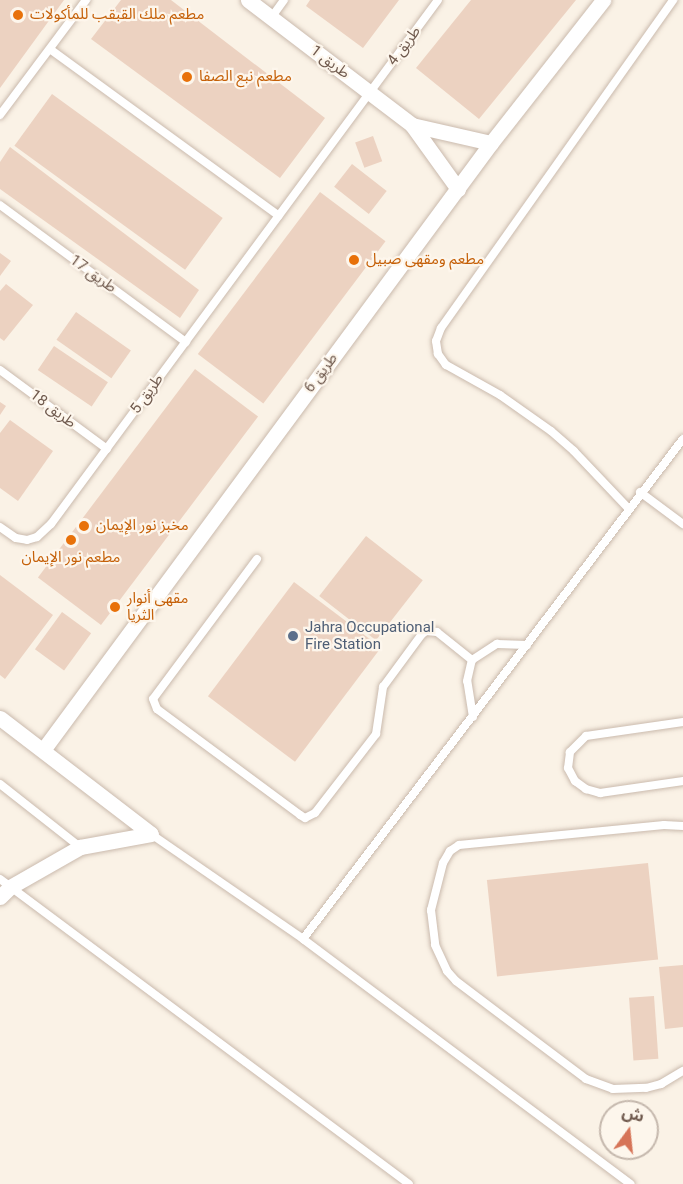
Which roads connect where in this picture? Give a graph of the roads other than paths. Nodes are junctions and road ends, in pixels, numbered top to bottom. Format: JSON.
{"nodes":[{"id":1,"x":86,"y":0,"type":"edge"},
{"id":2,"x":248,"y":0,"type":"edge"},
{"id":3,"x":284,"y":0,"type":"edge"},
{"id":4,"x":438,"y":0,"type":"edge"},
{"id":5,"x":603,"y":0,"type":"edge"},
{"id":6,"x":673,"y":0,"type":"edge"},
{"id":7,"x":271,"y":18,"type":"junction"},
{"id":8,"x":50,"y":49,"type":"junction"},
{"id":9,"x":370,"y":92,"type":"junction"},
{"id":10,"x":0,"y":115,"type":"edge"},
{"id":11,"x":412,"y":124,"type":"junction"},
{"id":12,"x":491,"y":144,"type":"junction"},
{"id":13,"x":458,"y":189,"type":"junction"},
{"id":14,"x":0,"y":206,"type":"edge"},
{"id":15,"x":279,"y":216,"type":"junction"},
{"id":16,"x":186,"y":342,"type":"junction"},
{"id":17,"x":0,"y":370,"type":"edge"},
{"id":18,"x":683,"y":439,"type":"edge"},
{"id":19,"x":106,"y":449,"type":"junction"},
{"id":20,"x":640,"y":492,"type":"junction"},
{"id":21,"x":628,"y":508,"type":"junction"},
{"id":22,"x":683,"y":524,"type":"edge"},
{"id":23,"x":0,"y":526,"type":"edge"},
{"id":24,"x":256,"y":559,"type":"dead end"},
{"id":25,"x":527,"y":645,"type":"junction"},
{"id":26,"x":472,"y":660,"type":"junction"},
{"id":27,"x":473,"y":717,"type":"junction"},
{"id":28,"x":0,"y":718,"type":"edge"},
{"id":29,"x":683,"y":722,"type":"edge"},
{"id":30,"x":43,"y":750,"type":"junction"},
{"id":31,"x":683,"y":781,"type":"edge"},
{"id":32,"x":0,"y":784,"type":"edge"},
{"id":33,"x":683,"y":826,"type":"edge"},
{"id":34,"x":151,"y":834,"type":"junction"},
{"id":35,"x":80,"y":847,"type":"junction"},
{"id":36,"x":3,"y":888,"type":"edge"},
{"id":37,"x":303,"y":939,"type":"junction"},
{"id":38,"x":681,"y":1076,"type":"edge"},
{"id":39,"x":409,"y":1184,"type":"edge"},
{"id":40,"x":630,"y":1184,"type":"edge"}],
"edges":[{"from":1,"to":8,"type":"lane"},
{"from":2,"to":7,"type":"street","name":"طريق 1"},
{"from":3,"to":7,"type":"lane"},
{"from":4,"to":9,"type":"lane","name":"طريق 4"},
{"from":5,"to":12,"type":"street","name":"طريق 6"},
{"from":6,"to":21,"type":"lane"},
{"from":7,"to":9,"type":"street","name":"طريق 1"},
{"from":8,"to":10,"type":"lane"},
{"from":8,"to":15,"type":"lane"},
{"from":9,"to":11,"type":"street","name":"طريق 1"},
{"from":9,"to":15,"type":"lane","name":"طريق 5"},
{"from":11,"to":12,"type":"street","name":"طريق 1"},
{"from":11,"to":13,"type":"street","name":"طريق 1"},
{"from":12,"to":13,"type":"street","name":"طريق 6"},
{"from":13,"to":30,"type":"street","name":"طريق 6"},
{"from":14,"to":16,"type":"lane","name":"طريق 17"},
{"from":15,"to":16,"type":"lane","name":"طريق 5"},
{"from":16,"to":19,"type":"lane","name":"طريق 5"},
{"from":17,"to":19,"type":"lane","name":"طريق 18"},
{"from":18,"to":20,"type":"lane"},
{"from":19,"to":23,"type":"lane","name":"طريق 5"},
{"from":20,"to":21,"type":"lane"},
{"from":20,"to":22,"type":"lane"},
{"from":21,"to":25,"type":"lane"},
{"from":24,"to":26,"type":"lane"},
{"from":25,"to":26,"type":"lane"},
{"from":25,"to":27,"type":"lane"},
{"from":26,"to":27,"type":"lane"},
{"from":27,"to":37,"type":"lane"},
{"from":28,"to":30,"type":"street"},
{"from":29,"to":31,"type":"lane"},
{"from":30,"to":34,"type":"street"},
{"from":32,"to":35,"type":"lane"},
{"from":33,"to":38,"type":"lane"},
{"from":34,"to":35,"type":"street"},
{"from":34,"to":37,"type":"lane"},
{"from":35,"to":36,"type":"street"},
{"from":36,"to":39,"type":"lane"},
{"from":37,"to":40,"type":"lane"}]}
